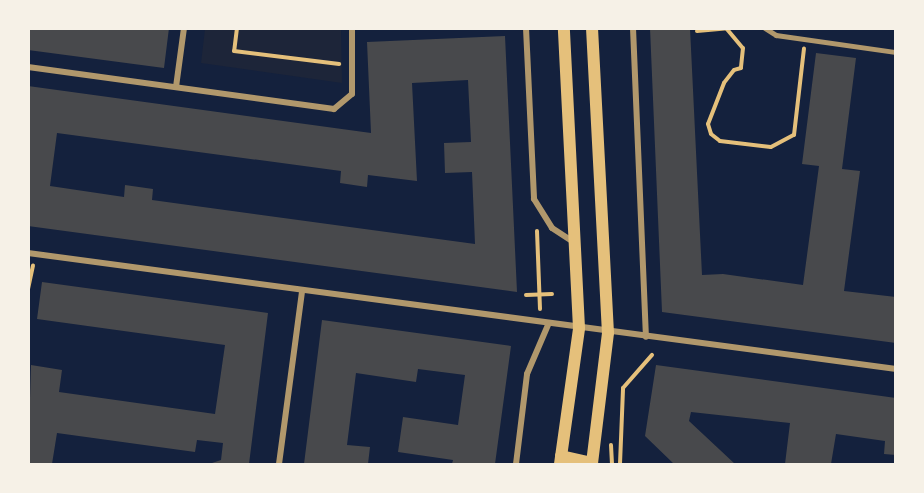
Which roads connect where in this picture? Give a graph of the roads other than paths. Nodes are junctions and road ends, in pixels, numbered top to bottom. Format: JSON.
{"nodes":[{"id":1,"x":184,"y":28,"type":"edge"},
{"id":2,"x":352,"y":28,"type":"edge"},
{"id":3,"x":526,"y":28,"type":"edge"},
{"id":4,"x":564,"y":28,"type":"edge"},
{"id":5,"x":592,"y":28,"type":"edge"},
{"id":6,"x":633,"y":28,"type":"edge"},
{"id":7,"x":765,"y":28,"type":"edge"},
{"id":8,"x":896,"y":51,"type":"edge"},
{"id":9,"x":28,"y":67,"type":"edge"},
{"id":10,"x":176,"y":87,"type":"junction"},
{"id":11,"x":576,"y":243,"type":"junction"},
{"id":12,"x":32,"y":254,"type":"edge"},
{"id":13,"x":302,"y":291,"type":"junction"},
{"id":14,"x":548,"y":324,"type":"junction"},
{"id":15,"x":579,"y":328,"type":"junction"},
{"id":16,"x":608,"y":333,"type":"junction"},
{"id":17,"x":646,"y":337,"type":"junction"},
{"id":18,"x":896,"y":369,"type":"edge"},
{"id":19,"x":561,"y":460,"type":"edge"},
{"id":20,"x":594,"y":464,"type":"edge"},
{"id":21,"x":279,"y":465,"type":"edge"},
{"id":22,"x":516,"y":465,"type":"edge"}],
"edges":[{"from":1,"to":10,"type":"street"},
{"from":2,"to":10,"type":"street"},
{"from":3,"to":11,"type":"street"},
{"from":4,"to":11,"type":"main road"},
{"from":5,"to":16,"type":"main road"},
{"from":6,"to":17,"type":"street"},
{"from":7,"to":8,"type":"lane"},
{"from":9,"to":10,"type":"street"},
{"from":11,"to":15,"type":"main road"},
{"from":12,"to":13,"type":"street"},
{"from":13,"to":14,"type":"street"},
{"from":13,"to":21,"type":"street"},
{"from":14,"to":15,"type":"street"},
{"from":14,"to":22,"type":"street"},
{"from":15,"to":16,"type":"street"},
{"from":15,"to":19,"type":"main road"},
{"from":16,"to":17,"type":"street"},
{"from":16,"to":20,"type":"main road"},
{"from":17,"to":18,"type":"street"},
{"from":19,"to":20,"type":"main road"}]}
